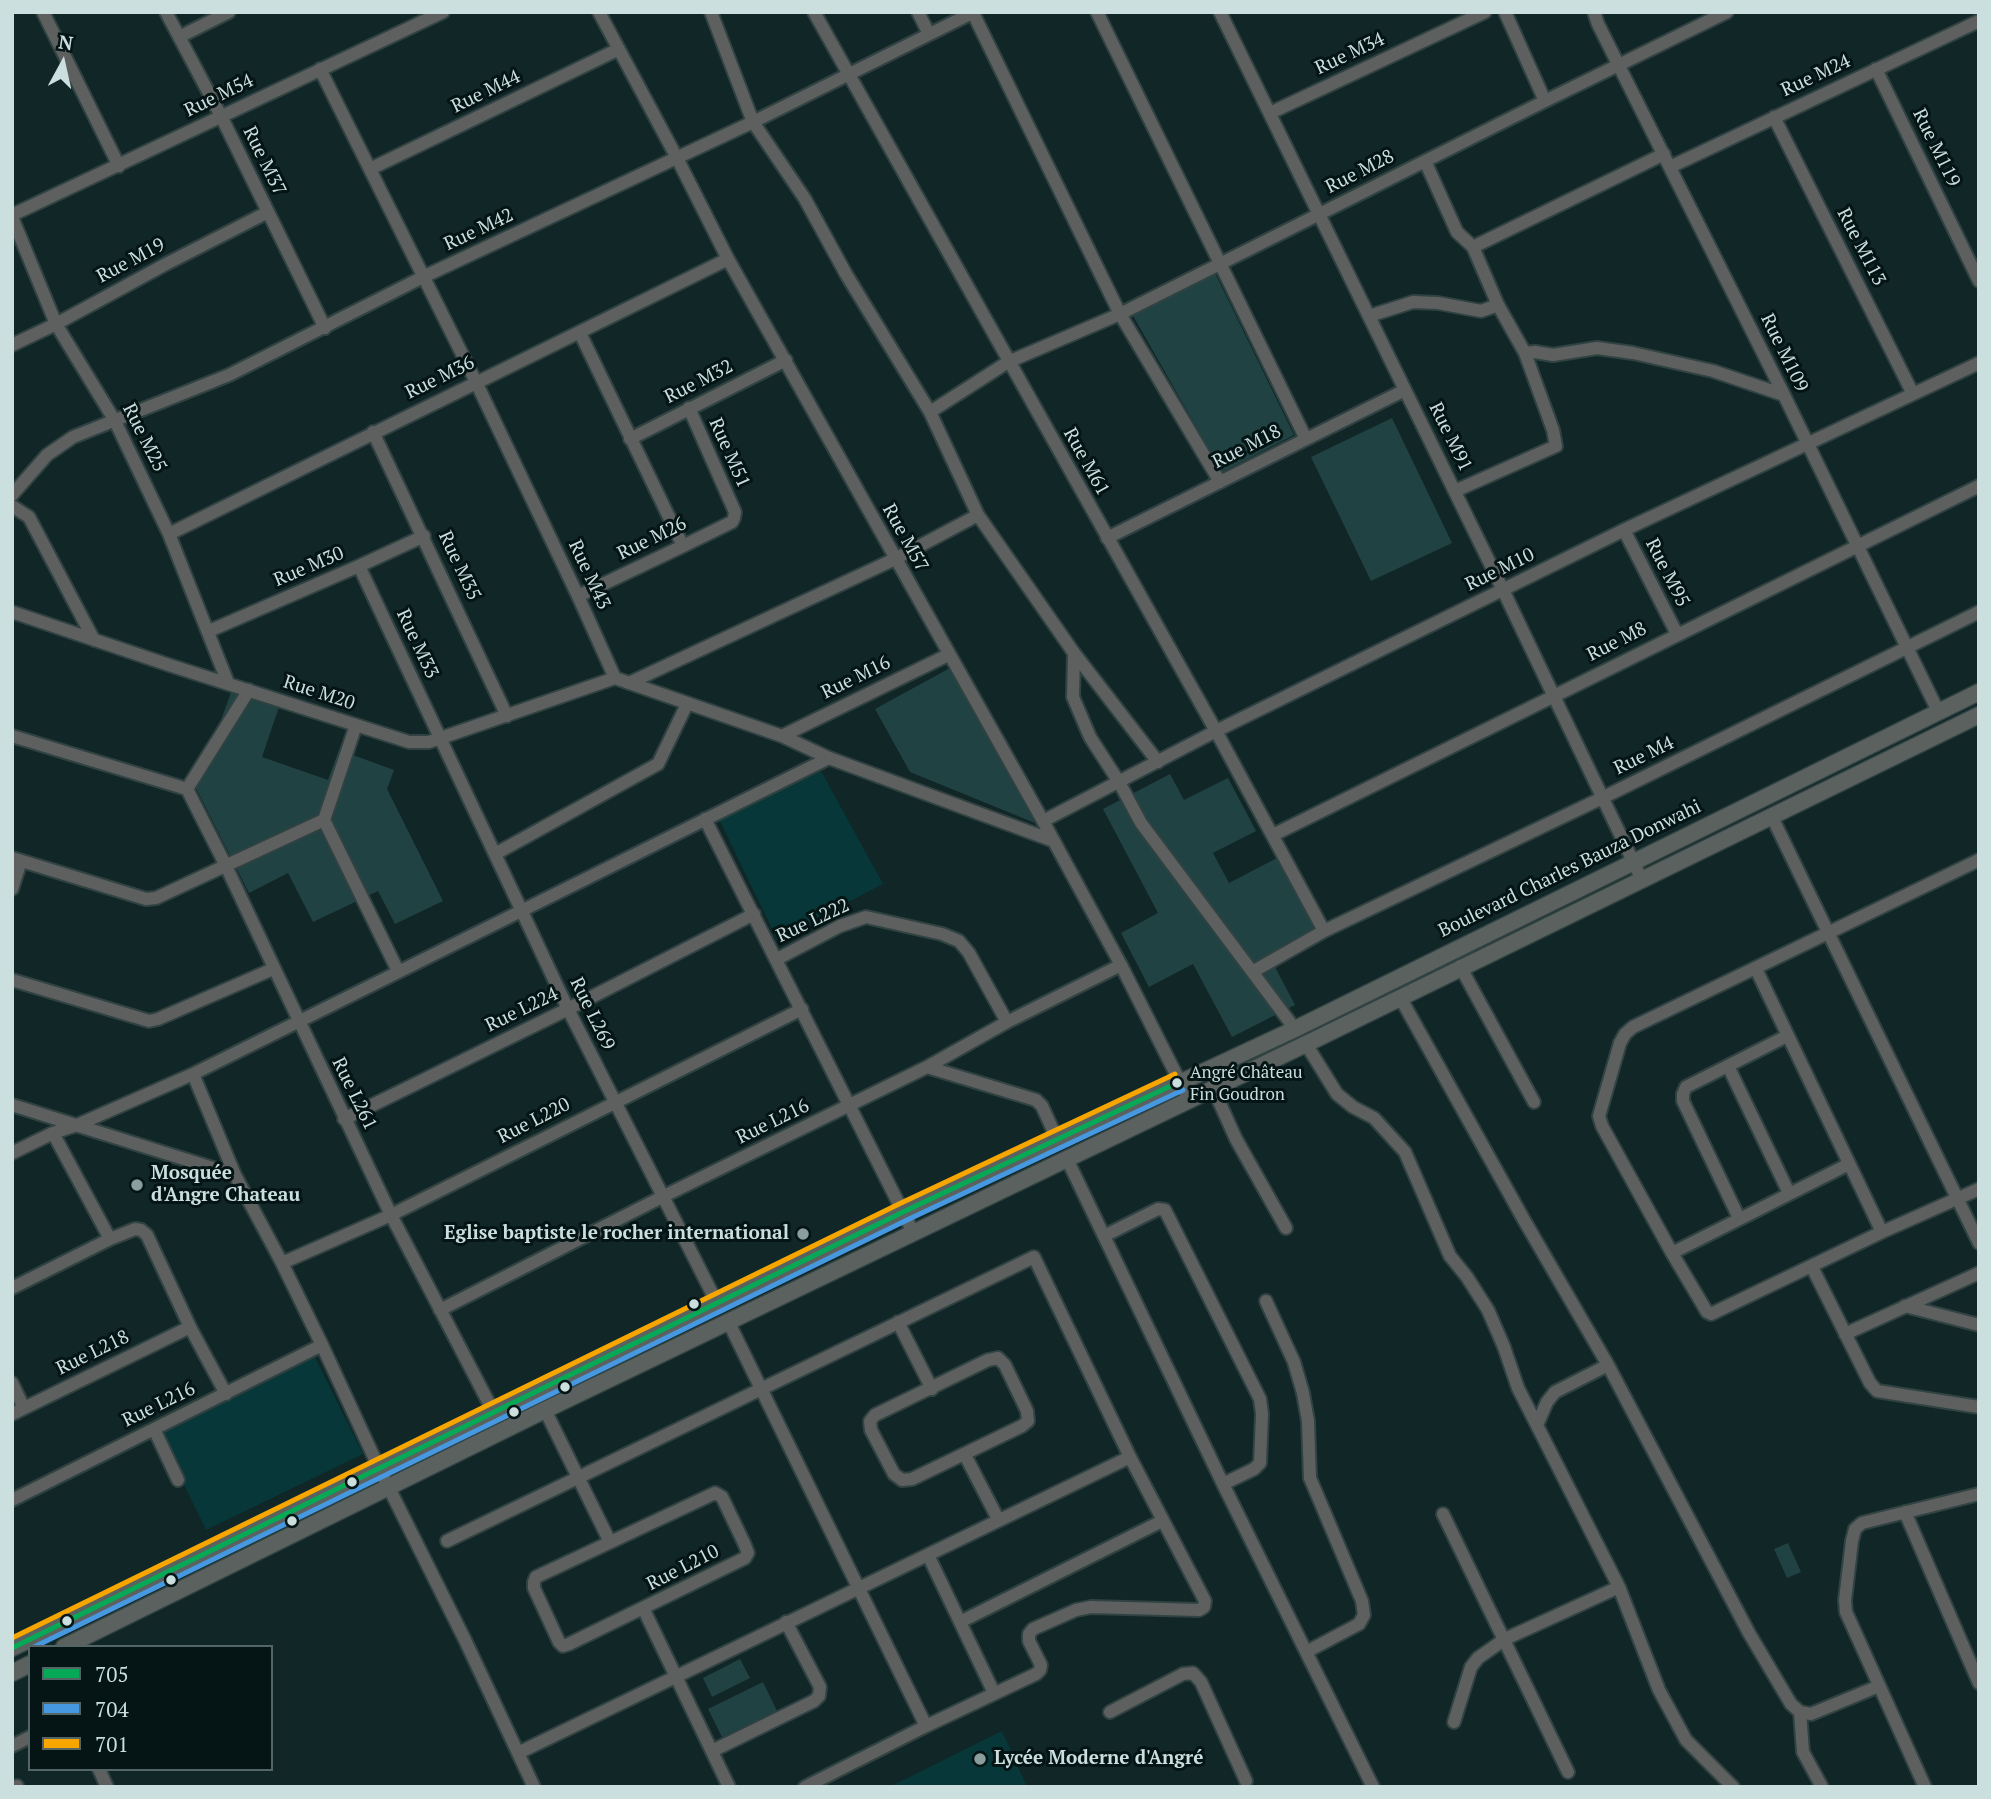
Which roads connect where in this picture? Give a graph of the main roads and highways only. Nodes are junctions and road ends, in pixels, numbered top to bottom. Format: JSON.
{"nodes":[{"id":1,"x":1979,"y":692,"type":"edge"},
{"id":2,"x":1979,"y":715,"type":"edge"},
{"id":3,"x":68,"y":1645,"type":"edge"},
{"id":4,"x":12,"y":1648,"type":"edge"},
{"id":5,"x":28,"y":1665,"type":"edge"},
{"id":6,"x":12,"y":1672,"type":"edge"}],
"edges":[{"from":1,"to":4,"type":"main road","name":"Boulevard Charles Bauza Donwahi"},
{"from":2,"to":3,"type":"main road","name":"Boulevard Charles Bauza Donwahi"},
{"from":5,"to":6,"type":"main road"}]}
